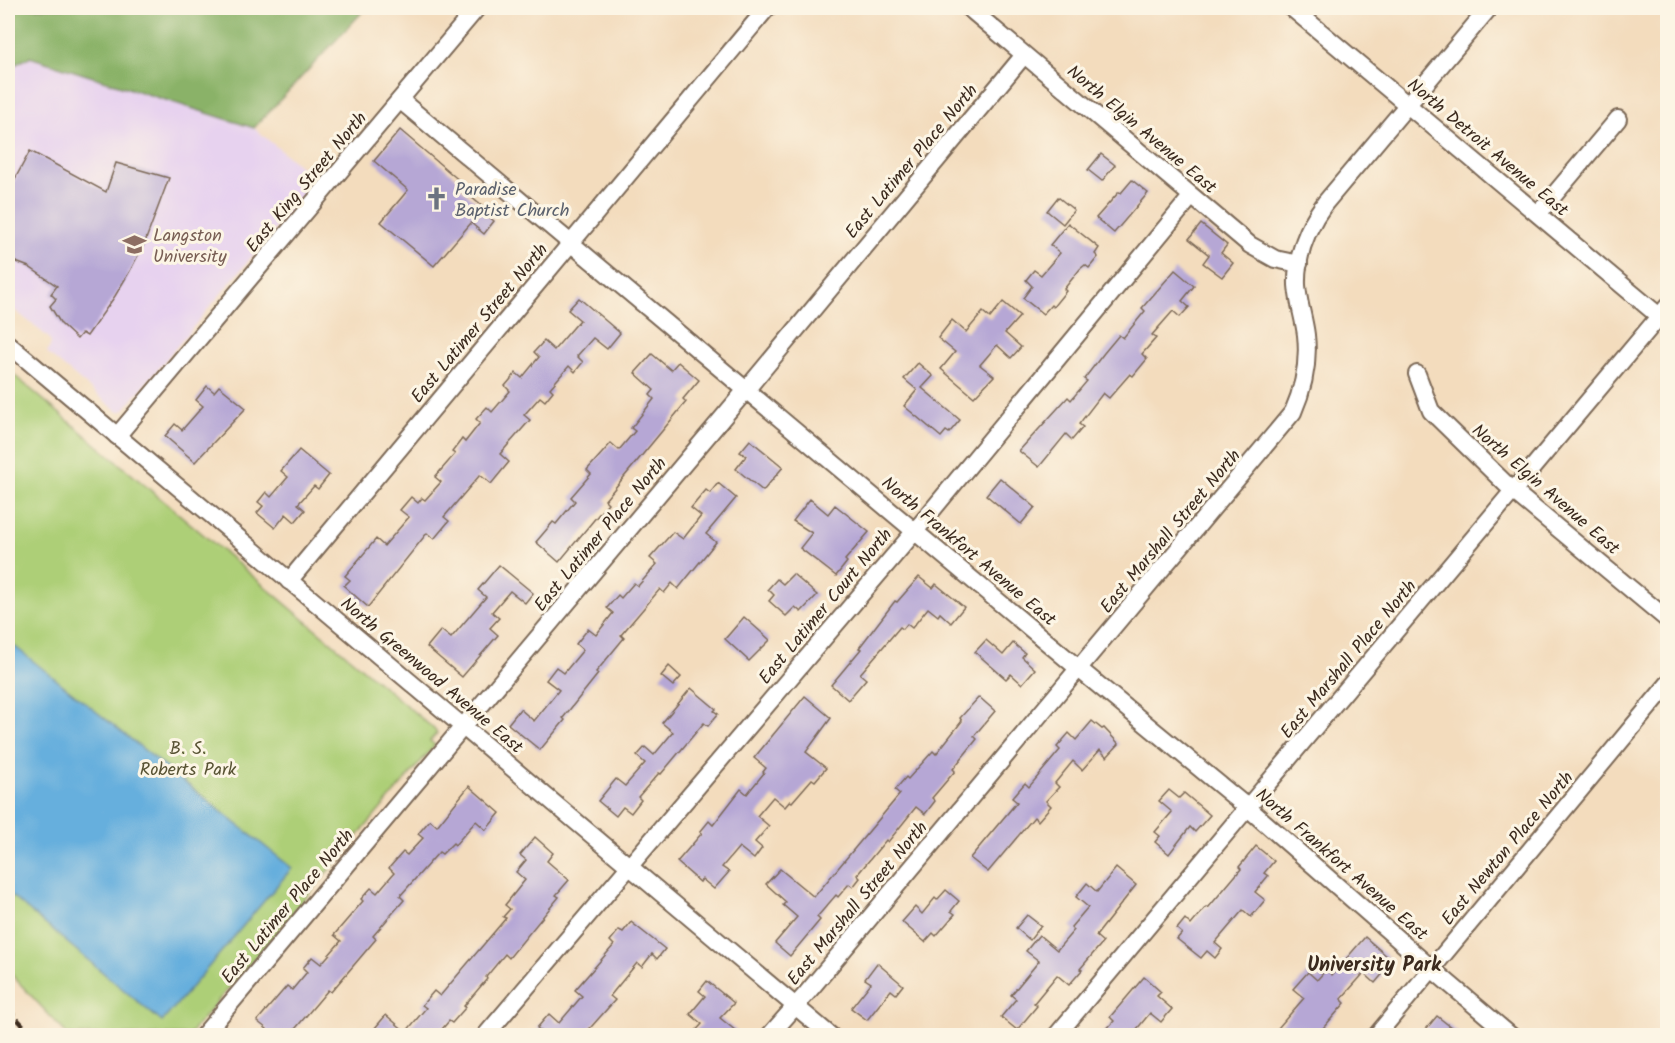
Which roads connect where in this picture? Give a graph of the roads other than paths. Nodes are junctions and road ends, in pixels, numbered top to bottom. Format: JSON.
{"nodes":[{"id":1,"x":477,"y":8,"type":"edge"},
{"id":2,"x":767,"y":8,"type":"edge"},
{"id":3,"x":969,"y":8,"type":"edge"},
{"id":4,"x":1292,"y":8,"type":"edge"},
{"id":5,"x":1489,"y":8,"type":"edge"},
{"id":6,"x":1024,"y":55,"type":"junction"},
{"id":7,"x":400,"y":100,"type":"junction"},
{"id":8,"x":1409,"y":105,"type":"junction"},
{"id":9,"x":1617,"y":119,"type":"dead end"},
{"id":10,"x":1191,"y":197,"type":"junction"},
{"id":11,"x":1538,"y":214,"type":"junction"},
{"id":12,"x":572,"y":244,"type":"junction"},
{"id":13,"x":1299,"y":264,"type":"junction"},
{"id":14,"x":1664,"y":311,"type":"edge"},
{"id":15,"x":8,"y":344,"type":"edge"},
{"id":16,"x":1417,"y":374,"type":"dead end"},
{"id":17,"x":746,"y":390,"type":"junction"},
{"id":18,"x":117,"y":436,"type":"junction"},
{"id":19,"x":1513,"y":491,"type":"junction"},
{"id":20,"x":915,"y":531,"type":"junction"},
{"id":21,"x":289,"y":581,"type":"junction"},
{"id":22,"x":1668,"y":620,"type":"edge"},
{"id":23,"x":1079,"y":669,"type":"junction"},
{"id":24,"x":1668,"y":684,"type":"edge"},
{"id":25,"x":463,"y":727,"type":"junction"},
{"id":26,"x":1248,"y":808,"type":"junction"},
{"id":27,"x":629,"y":866,"type":"junction"},
{"id":28,"x":1432,"y":969,"type":"junction"},
{"id":29,"x":795,"y":1005,"type":"junction"},
{"id":30,"x":203,"y":1035,"type":"edge"},
{"id":31,"x":484,"y":1035,"type":"edge"},
{"id":32,"x":769,"y":1035,"type":"edge"},
{"id":33,"x":831,"y":1035,"type":"edge"},
{"id":34,"x":1056,"y":1035,"type":"edge"},
{"id":35,"x":1376,"y":1035,"type":"edge"},
{"id":36,"x":1511,"y":1035,"type":"edge"}],
"edges":[{"from":1,"to":7,"type":"street","name":"East King Street North"},
{"from":2,"to":12,"type":"street","name":"East Latimer Street North"},
{"from":3,"to":6,"type":"street","name":"North Elgin Avenue East"},
{"from":4,"to":8,"type":"street","name":"North Detroit Avenue East"},
{"from":5,"to":8,"type":"street","name":"East Marshall Street North"},
{"from":6,"to":10,"type":"street","name":"North Elgin Avenue East"},
{"from":6,"to":17,"type":"street","name":"East Latimer Place North"},
{"from":7,"to":12,"type":"street","name":"North Frankfort Avenue East"},
{"from":7,"to":18,"type":"street","name":"East King Street North"},
{"from":8,"to":11,"type":"street","name":"North Detroit Avenue East"},
{"from":8,"to":13,"type":"street","name":"East Marshall Street North"},
{"from":9,"to":11,"type":"street"},
{"from":10,"to":13,"type":"street","name":"North Elgin Avenue East"},
{"from":10,"to":20,"type":"street","name":"East Latimer Court North"},
{"from":11,"to":14,"type":"street","name":"North Detroit Avenue East"},
{"from":12,"to":17,"type":"street","name":"North Frankfort Avenue East"},
{"from":12,"to":21,"type":"street","name":"East Latimer Street North"},
{"from":13,"to":23,"type":"street","name":"East Marshall Street North"},
{"from":14,"to":19,"type":"street","name":"East Marshall Place North"},
{"from":15,"to":18,"type":"street","name":"North Greenwood Avenue East"},
{"from":16,"to":19,"type":"street","name":"North Elgin Avenue East"},
{"from":17,"to":20,"type":"street","name":"North Frankfort Avenue East"},
{"from":17,"to":25,"type":"street","name":"East Latimer Place North"},
{"from":18,"to":21,"type":"street","name":"North Greenwood Avenue East"},
{"from":19,"to":22,"type":"street","name":"North Elgin Avenue East"},
{"from":19,"to":26,"type":"street","name":"East Marshall Place North"},
{"from":20,"to":23,"type":"street","name":"North Frankfort Avenue East"},
{"from":20,"to":27,"type":"street","name":"East Latimer Court North"},
{"from":21,"to":25,"type":"street","name":"North Greenwood Avenue East"},
{"from":23,"to":26,"type":"street","name":"North Frankfort Avenue East"},
{"from":23,"to":29,"type":"street","name":"East Marshall Street North"},
{"from":24,"to":28,"type":"street","name":"East Newton Place North"},
{"from":25,"to":27,"type":"street","name":"North Greenwood Avenue East"},
{"from":25,"to":30,"type":"street","name":"East Latimer Place North"},
{"from":26,"to":28,"type":"street","name":"North Frankfort Avenue East"},
{"from":26,"to":34,"type":"street","name":"East Marshall Place North"},
{"from":27,"to":29,"type":"street","name":"North Greenwood Avenue East"},
{"from":27,"to":31,"type":"street","name":"East Latimer Court North"},
{"from":28,"to":35,"type":"street","name":"East Newton Place North"},
{"from":28,"to":36,"type":"street","name":"North Frankfort Avenue East"},
{"from":29,"to":32,"type":"street","name":"East Marshall Street North"},
{"from":29,"to":33,"type":"street","name":"North Greenwood Avenue East"}]}
